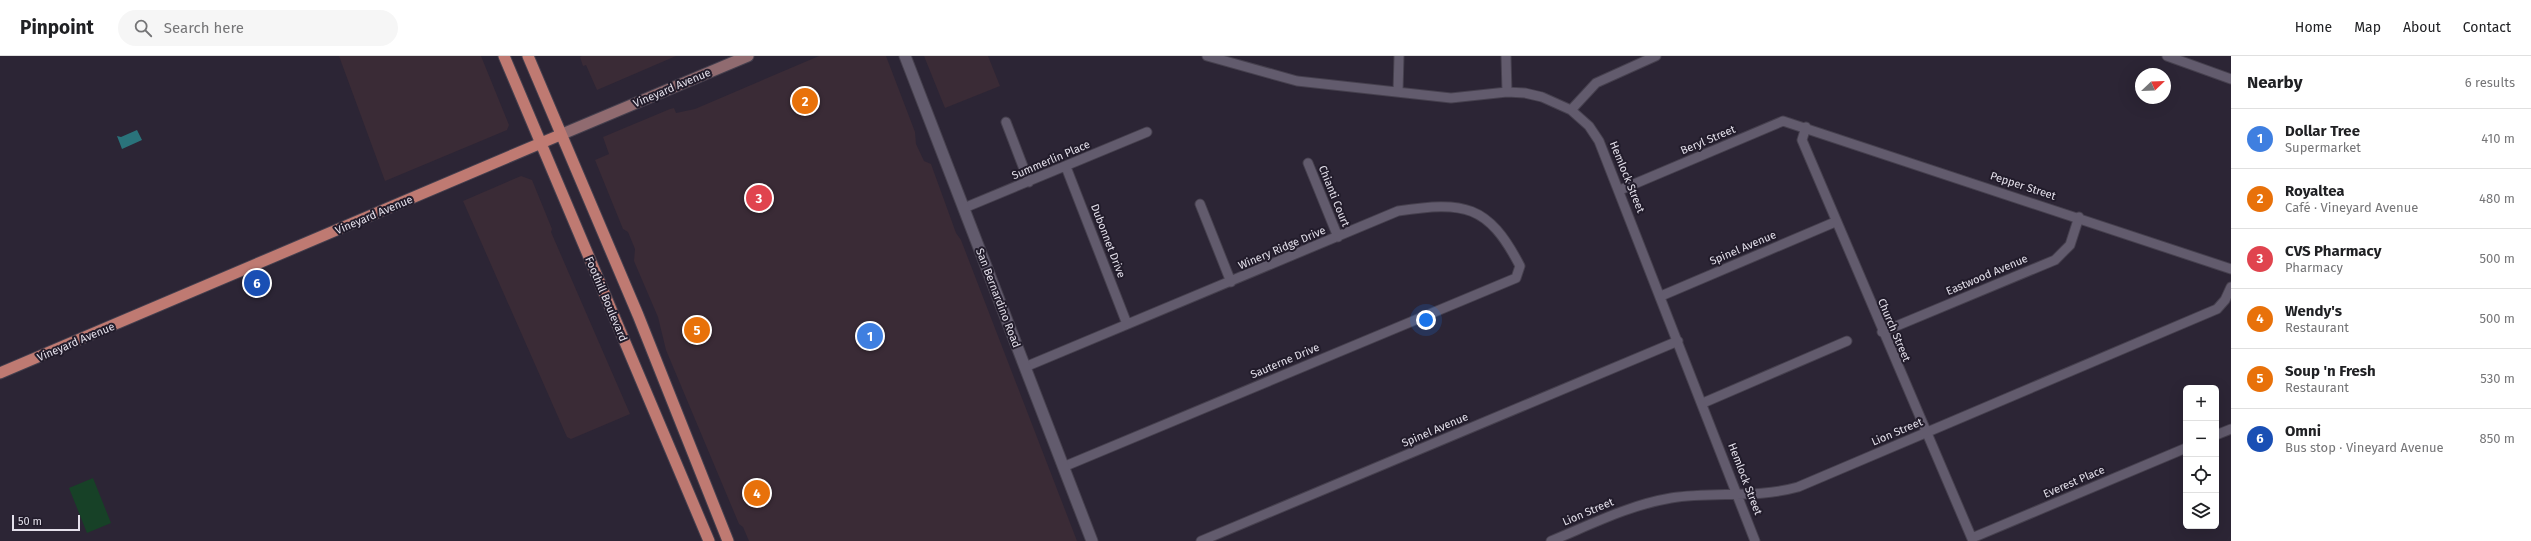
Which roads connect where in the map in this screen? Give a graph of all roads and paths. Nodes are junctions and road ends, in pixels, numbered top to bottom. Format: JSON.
{"nodes":[{"id":1,"x":504,"y":56,"type":"edge"},
{"id":2,"x":528,"y":56,"type":"edge"},
{"id":3,"x":748,"y":56,"type":"edge"},
{"id":4,"x":905,"y":56,"type":"edge"},
{"id":5,"x":1207,"y":56,"type":"edge"},
{"id":6,"x":1399,"y":56,"type":"edge"},
{"id":7,"x":1506,"y":56,"type":"edge"},
{"id":8,"x":1656,"y":56,"type":"edge"},
{"id":9,"x":2167,"y":56,"type":"edge"},
{"id":10,"x":2231,"y":79,"type":"edge"},
{"id":11,"x":1398,"y":92,"type":"junction"},
{"id":12,"x":1507,"y":92,"type":"junction"},
{"id":13,"x":1571,"y":110,"type":"junction"},
{"id":14,"x":1006,"y":122,"type":"dead end"},
{"id":15,"x":1806,"y":127,"type":"junction"},
{"id":16,"x":1147,"y":132,"type":"dead end"},
{"id":17,"x":560,"y":135,"type":"junction"},
{"id":18,"x":540,"y":144,"type":"junction"},
{"id":19,"x":1308,"y":163,"type":"dead end"},
{"id":20,"x":1066,"y":167,"type":"junction"},
{"id":21,"x":1029,"y":182,"type":"junction"},
{"id":22,"x":1620,"y":190,"type":"junction"},
{"id":23,"x":1200,"y":204,"type":"dead end"},
{"id":24,"x":964,"y":208,"type":"junction"},
{"id":25,"x":2079,"y":218,"type":"junction"},
{"id":26,"x":1835,"y":222,"type":"junction"},
{"id":27,"x":1338,"y":237,"type":"junction"},
{"id":28,"x":2231,"y":269,"type":"edge"},
{"id":29,"x":1516,"y":278,"type":"joint"},
{"id":30,"x":1231,"y":282,"type":"junction"},
{"id":31,"x":2231,"y":287,"type":"edge"},
{"id":32,"x":1661,"y":296,"type":"junction"},
{"id":33,"x":1127,"y":324,"type":"junction"},
{"id":34,"x":1882,"y":332,"type":"junction"},
{"id":35,"x":1678,"y":341,"type":"junction"},
{"id":36,"x":1847,"y":341,"type":"dead end"},
{"id":37,"x":1025,"y":366,"type":"junction"},
{"id":38,"x":0,"y":373,"type":"edge"},
{"id":39,"x":1703,"y":403,"type":"junction"},
{"id":40,"x":2231,"y":429,"type":"edge"},
{"id":41,"x":1926,"y":433,"type":"junction"},
{"id":42,"x":2219,"y":434,"type":"edge"},
{"id":43,"x":2183,"y":449,"type":"edge"},
{"id":44,"x":1063,"y":467,"type":"junction"},
{"id":45,"x":1739,"y":495,"type":"junction"},
{"id":46,"x":1972,"y":540,"type":"edge"},
{"id":47,"x":709,"y":541,"type":"edge"},
{"id":48,"x":728,"y":541,"type":"edge"},
{"id":49,"x":1092,"y":541,"type":"edge"},
{"id":50,"x":1201,"y":541,"type":"edge"},
{"id":51,"x":1551,"y":541,"type":"edge"},
{"id":52,"x":1756,"y":541,"type":"edge"}],
"edges":[{"from":1,"to":18,"type":"main road","name":"Foothill Boulevard"},
{"from":2,"to":17,"type":"main road","name":"Foothill Boulevard"},
{"from":3,"to":17,"type":"main road","name":"Vineyard Avenue"},
{"from":4,"to":24,"type":"street","name":"San Bernardino Road"},
{"from":5,"to":11,"type":"street","name":"Hemlock Street"},
{"from":6,"to":11,"type":"street"},
{"from":7,"to":12,"type":"street"},
{"from":8,"to":13,"type":"street"},
{"from":9,"to":10,"type":"street"},
{"from":11,"to":12,"type":"street","name":"Hemlock Street"},
{"from":12,"to":13,"type":"street","name":"Hemlock Street"},
{"from":13,"to":22,"type":"street","name":"Hemlock Street"},
{"from":14,"to":21,"type":"street"},
{"from":15,"to":22,"type":"street","name":"Beryl Street"},
{"from":15,"to":25,"type":"street","name":"Pepper Street"},
{"from":15,"to":26,"type":"street","name":"Church Street"},
{"from":16,"to":20,"type":"street","name":"Summerlin Place"},
{"from":17,"to":18,"type":"main road","name":"Vineyard Avenue"},
{"from":17,"to":48,"type":"main road","name":"Foothill Boulevard"},
{"from":18,"to":38,"type":"main road","name":"Vineyard Avenue"},
{"from":18,"to":47,"type":"main road","name":"Foothill Boulevard"},
{"from":19,"to":27,"type":"street","name":"Chianti Court"},
{"from":20,"to":21,"type":"street","name":"Summerlin Place"},
{"from":20,"to":33,"type":"street","name":"Dubonnet Drive"},
{"from":21,"to":24,"type":"street","name":"Summerlin Place"},
{"from":22,"to":32,"type":"street","name":"Hemlock Street"},
{"from":23,"to":30,"type":"street"},
{"from":24,"to":37,"type":"street","name":"San Bernardino Road"},
{"from":25,"to":28,"type":"street","name":"Pepper Street"},
{"from":25,"to":34,"type":"street","name":"Eastwood Avenue"},
{"from":26,"to":32,"type":"street","name":"Spinel Avenue"},
{"from":26,"to":34,"type":"street","name":"Church Street"},
{"from":27,"to":29,"type":"street","name":"Winery Ridge Drive"},
{"from":27,"to":30,"type":"street","name":"Winery Ridge Drive"},
{"from":29,"to":44,"type":"street","name":"Sauterne Drive"},
{"from":30,"to":33,"type":"street","name":"Winery Ridge Drive"},
{"from":31,"to":41,"type":"street","name":"Lion Street"},
{"from":32,"to":35,"type":"street","name":"Hemlock Street"},
{"from":33,"to":37,"type":"street","name":"Winery Ridge Drive"},
{"from":34,"to":41,"type":"street","name":"Church Street"},
{"from":35,"to":39,"type":"street","name":"Hemlock Street"},
{"from":35,"to":50,"type":"street","name":"Spinel Avenue"},
{"from":36,"to":39,"type":"street"},
{"from":37,"to":44,"type":"street","name":"San Bernardino Road"},
{"from":39,"to":45,"type":"street","name":"Hemlock Street"},
{"from":40,"to":42,"type":"street"},
{"from":41,"to":45,"type":"street","name":"Lion Street"},
{"from":41,"to":46,"type":"street","name":"Church Street"},
{"from":43,"to":46,"type":"street","name":"Everest Place"},
{"from":44,"to":49,"type":"street","name":"San Bernardino Road"},
{"from":45,"to":51,"type":"street","name":"Lion Street"},
{"from":45,"to":52,"type":"street","name":"Hemlock Street"}]}
